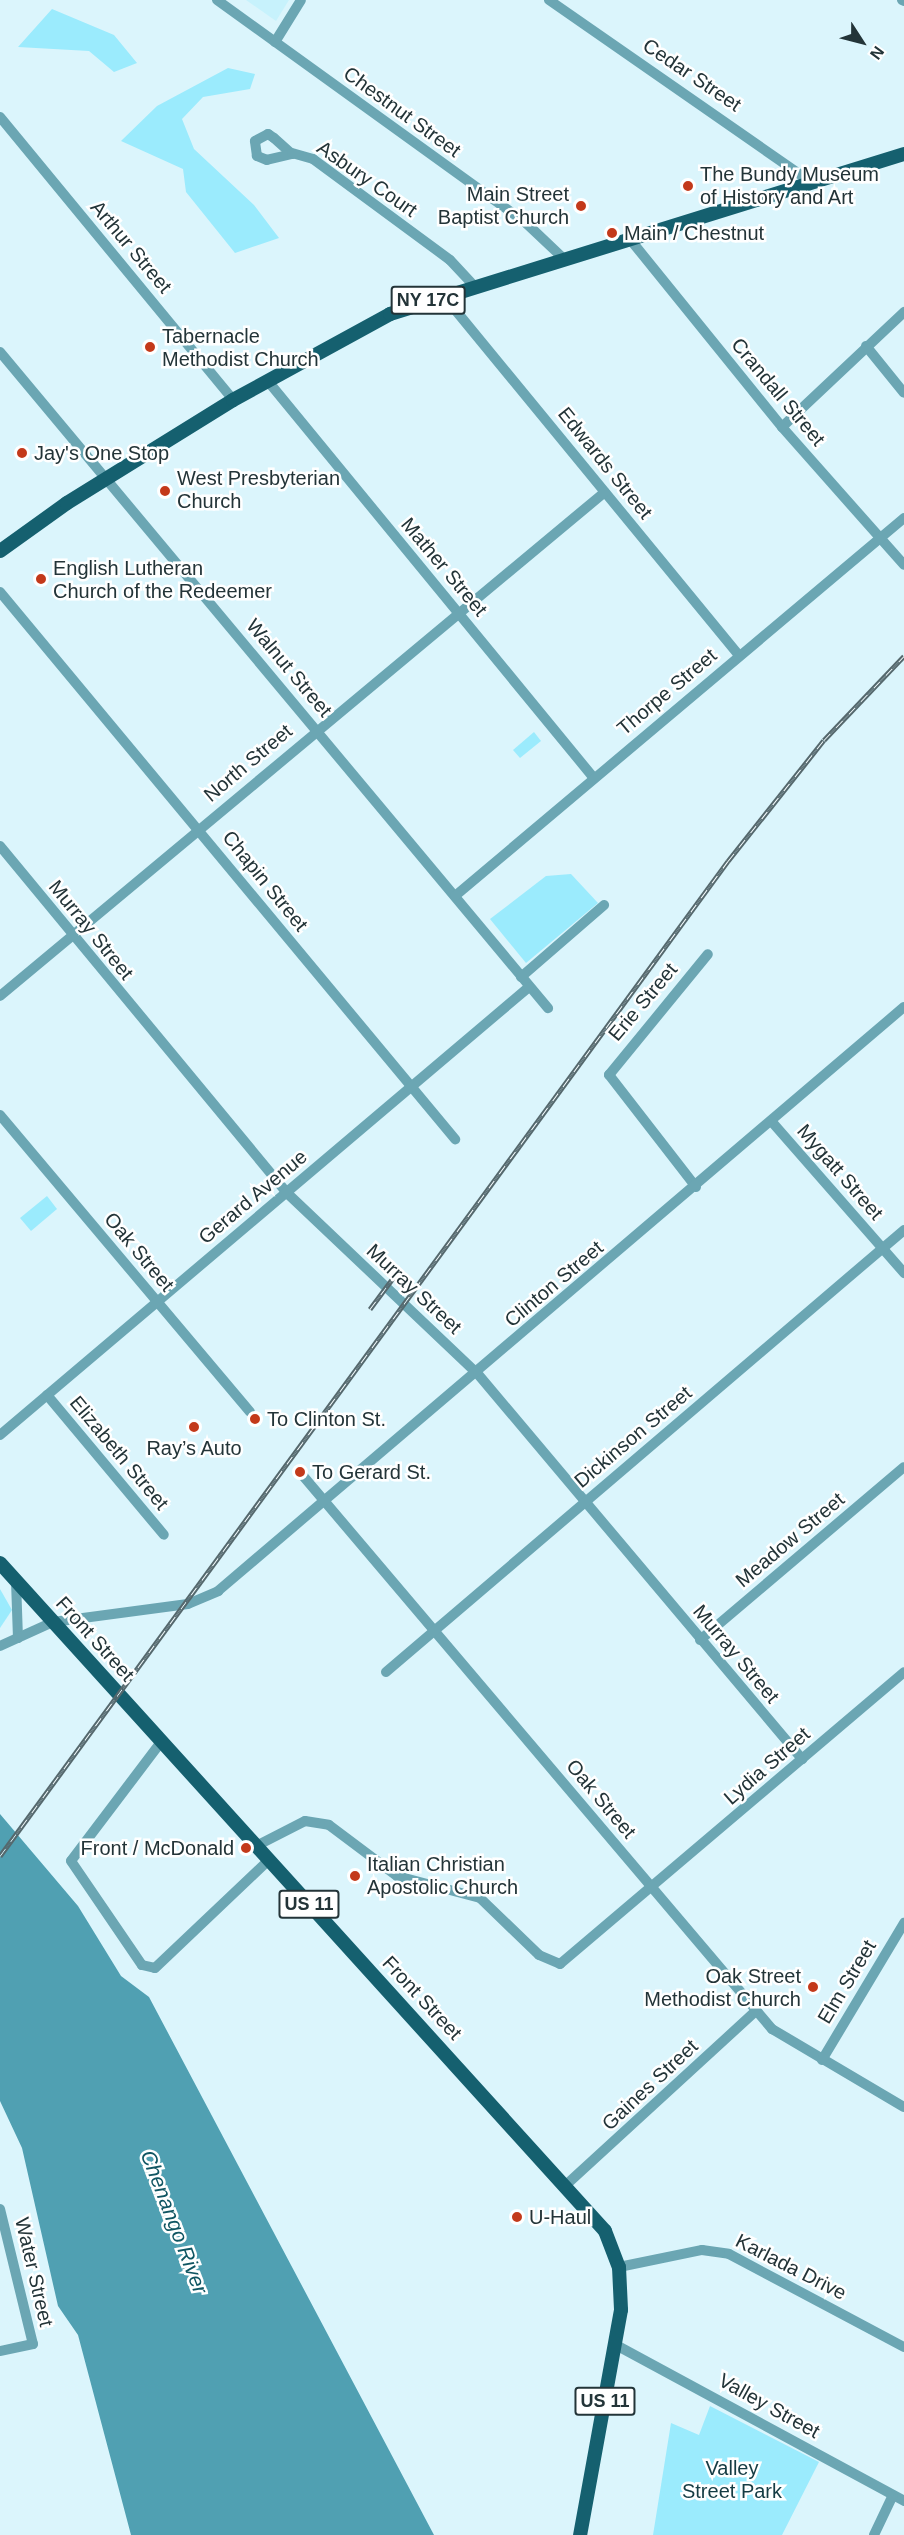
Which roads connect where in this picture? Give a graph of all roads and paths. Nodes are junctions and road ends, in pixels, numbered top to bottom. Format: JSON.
{"nodes":[{"id":1,"x":217,"y":0,"type":"edge"},
{"id":2,"x":301,"y":0,"type":"edge"},
{"id":3,"x":549,"y":0,"type":"edge"},
{"id":4,"x":275,"y":42,"type":"junction"},
{"id":5,"x":0,"y":117,"type":"edge"},
{"id":6,"x":292,"y":153,"type":"dead end"},
{"id":7,"x":904,"y":154,"type":"edge"},
{"id":8,"x":812,"y":183,"type":"junction"},
{"id":9,"x":628,"y":238,"type":"junction"},
{"id":10,"x":563,"y":258,"type":"junction"},
{"id":11,"x":473,"y":285,"type":"junction"},
{"id":12,"x":443,"y":294,"type":"junction"},
{"id":13,"x":904,"y":312,"type":"edge"},
{"id":14,"x":866,"y":346,"type":"junction"},
{"id":15,"x":0,"y":352,"type":"edge"},
{"id":16,"x":267,"y":380,"type":"junction"},
{"id":17,"x":904,"y":393,"type":"edge"},
{"id":18,"x":233,"y":400,"type":"junction"},
{"id":19,"x":782,"y":427,"type":"junction"},
{"id":20,"x":106,"y":478,"type":"junction"},
{"id":21,"x":605,"y":492,"type":"junction"},
{"id":22,"x":904,"y":518,"type":"edge"},
{"id":23,"x":880,"y":538,"type":"junction"},
{"id":24,"x":0,"y":551,"type":"edge"},
{"id":25,"x":904,"y":565,"type":"edge"},
{"id":26,"x":0,"y":592,"type":"edge"},
{"id":27,"x":457,"y":610,"type":"junction"},
{"id":28,"x":739,"y":655,"type":"junction"},
{"id":29,"x":317,"y":730,"type":"junction"},
{"id":30,"x":593,"y":777,"type":"junction"},
{"id":31,"x":198,"y":828,"type":"junction"},
{"id":32,"x":0,"y":846,"type":"edge"},
{"id":33,"x":455,"y":896,"type":"junction"},
{"id":34,"x":604,"y":905,"type":"dead end"},
{"id":35,"x":72,"y":934,"type":"junction"},
{"id":36,"x":708,"y":954,"type":"dead end"},
{"id":37,"x":520,"y":977,"type":"junction"},
{"id":38,"x":529,"y":987,"type":"junction"},
{"id":39,"x":0,"y":996,"type":"edge"},
{"id":40,"x":904,"y":1007,"type":"edge"},
{"id":41,"x":548,"y":1008,"type":"dead end"},
{"id":42,"x":411,"y":1086,"type":"junction"},
{"id":43,"x":0,"y":1115,"type":"edge"},
{"id":44,"x":772,"y":1122,"type":"junction"},
{"id":45,"x":455,"y":1139,"type":"dead end"},
{"id":46,"x":696,"y":1187,"type":"junction"},
{"id":47,"x":287,"y":1193,"type":"junction"},
{"id":48,"x":904,"y":1230,"type":"edge"},
{"id":49,"x":882,"y":1249,"type":"junction"},
{"id":50,"x":904,"y":1273,"type":"edge"},
{"id":51,"x":157,"y":1302,"type":"junction"},
{"id":52,"x":477,"y":1373,"type":"junction"},
{"id":53,"x":47,"y":1395,"type":"junction"},
{"id":54,"x":250,"y":1412,"type":"dead end"},
{"id":55,"x":0,"y":1435,"type":"edge"},
{"id":56,"x":904,"y":1467,"type":"edge"},
{"id":57,"x":304,"y":1476,"type":"dead end"},
{"id":58,"x":325,"y":1501,"type":"junction"},
{"id":59,"x":584,"y":1502,"type":"junction"},
{"id":60,"x":164,"y":1535,"type":"dead end"},
{"id":61,"x":0,"y":1563,"type":"edge"},
{"id":62,"x":16,"y":1581,"type":"junction"},
{"id":63,"x":53,"y":1622,"type":"junction"},
{"id":64,"x":435,"y":1630,"type":"junction"},
{"id":65,"x":18,"y":1638,"type":"junction"},
{"id":66,"x":700,"y":1640,"type":"junction"},
{"id":67,"x":0,"y":1646,"type":"edge"},
{"id":68,"x":386,"y":1672,"type":"dead end"},
{"id":69,"x":904,"y":1672,"type":"edge"},
{"id":70,"x":161,"y":1742,"type":"junction"},
{"id":71,"x":802,"y":1759,"type":"junction"},
{"id":72,"x":256,"y":1846,"type":"junction"},
{"id":73,"x":269,"y":1860,"type":"junction"},
{"id":74,"x":653,"y":1888,"type":"junction"},
{"id":75,"x":904,"y":1923,"type":"edge"},
{"id":76,"x":756,"y":2011,"type":"junction"},
{"id":77,"x":822,"y":2060,"type":"junction"},
{"id":78,"x":904,"y":2107,"type":"edge"},
{"id":79,"x":567,"y":2184,"type":"junction"},
{"id":80,"x":0,"y":2209,"type":"edge"},
{"id":81,"x":619,"y":2267,"type":"junction"},
{"id":82,"x":616,"y":2345,"type":"junction"},
{"id":83,"x":904,"y":2347,"type":"edge"},
{"id":84,"x":0,"y":2351,"type":"edge"},
{"id":85,"x":893,"y":2495,"type":"junction"},
{"id":86,"x":904,"y":2501,"type":"edge"},
{"id":87,"x":580,"y":2535,"type":"edge"},
{"id":88,"x":874,"y":2535,"type":"edge"}],
"edges":[{"from":1,"to":4,"type":"street","name":"Chestnut Street"},
{"from":2,"to":4,"type":"street"},
{"from":3,"to":8,"type":"street","name":"Cedar Street"},
{"from":4,"to":10,"type":"street","name":"Chestnut Street"},
{"from":5,"to":18,"type":"street","name":"Arthur Street"},
{"from":6,"to":11,"type":"street","name":"Asbury Court"},
{"from":7,"to":8,"type":"main road","number":"NY 17C"},
{"from":8,"to":9,"type":"main road","number":"NY 17C"},
{"from":9,"to":10,"type":"main road","number":"NY 17C"},
{"from":9,"to":19,"type":"street","name":"Crandall Street"},
{"from":10,"to":11,"type":"main road","number":"NY 17C"},
{"from":11,"to":12,"type":"main road","number":"NY 17C"},
{"from":12,"to":16,"type":"main road","number":"NY 17C"},
{"from":12,"to":21,"type":"street","name":"Edwards Street"},
{"from":13,"to":14,"type":"street"},
{"from":14,"to":17,"type":"street"},
{"from":14,"to":19,"type":"street"},
{"from":15,"to":20,"type":"street","name":"Walnut Street"},
{"from":16,"to":18,"type":"main road","number":"NY 17C"},
{"from":16,"to":27,"type":"street","name":"Mather Street"},
{"from":18,"to":20,"type":"main road","number":"NY 17C"},
{"from":19,"to":23,"type":"street","name":"Crandall Street"},
{"from":20,"to":24,"type":"main road","number":"NY 17C"},
{"from":20,"to":29,"type":"street","name":"Walnut Street"},
{"from":21,"to":27,"type":"street","name":"North Street"},
{"from":21,"to":28,"type":"street","name":"Edwards Street"},
{"from":22,"to":23,"type":"street","name":"Thorpe Street"},
{"from":23,"to":25,"type":"street","name":"Crandall Street"},
{"from":23,"to":28,"type":"street","name":"Thorpe Street"},
{"from":26,"to":31,"type":"street","name":"Chapin Street"},
{"from":27,"to":29,"type":"street","name":"North Street"},
{"from":27,"to":30,"type":"street","name":"Mather Street"},
{"from":28,"to":30,"type":"street","name":"Thorpe Street"},
{"from":29,"to":31,"type":"street","name":"North Street"},
{"from":29,"to":33,"type":"street","name":"Walnut Street"},
{"from":30,"to":33,"type":"street","name":"Thorpe Street"},
{"from":31,"to":35,"type":"street","name":"North Street"},
{"from":31,"to":42,"type":"street","name":"Chapin Street"},
{"from":32,"to":35,"type":"street","name":"Murray Street"},
{"from":33,"to":37,"type":"street","name":"Walnut Street"},
{"from":34,"to":37,"type":"street"},
{"from":35,"to":39,"type":"street","name":"North Street"},
{"from":35,"to":47,"type":"street","name":"Murray Street"},
{"from":36,"to":46,"type":"street","name":"Erie Street"},
{"from":37,"to":38,"type":"street","name":"Walnut Street"},
{"from":38,"to":41,"type":"street","name":"Walnut Street"},
{"from":38,"to":42,"type":"street","name":"Gerard Avenue"},
{"from":40,"to":44,"type":"street","name":"Clinton Street"},
{"from":42,"to":45,"type":"street","name":"Chapin Street"},
{"from":42,"to":47,"type":"street","name":"Gerard Avenue"},
{"from":43,"to":51,"type":"street","name":"Oak Street"},
{"from":44,"to":46,"type":"street","name":"Clinton Street"},
{"from":44,"to":49,"type":"street","name":"Mygatt Street"},
{"from":46,"to":52,"type":"street","name":"Clinton Street"},
{"from":47,"to":51,"type":"street","name":"Gerard Avenue"},
{"from":47,"to":52,"type":"street","name":"Murray Street"},
{"from":48,"to":49,"type":"street","name":"Dickinson Street"},
{"from":49,"to":50,"type":"street","name":"Mygatt Street"},
{"from":49,"to":59,"type":"street","name":"Dickinson Street"},
{"from":51,"to":53,"type":"street","name":"Gerard Avenue"},
{"from":51,"to":54,"type":"street","name":"Oak Street"},
{"from":52,"to":58,"type":"street","name":"Clinton Street"},
{"from":52,"to":59,"type":"street","name":"Murray Street"},
{"from":53,"to":55,"type":"street","name":"Gerard Avenue"},
{"from":53,"to":60,"type":"street","name":"Elizabeth Street"},
{"from":56,"to":66,"type":"street","name":"Meadow Street"},
{"from":57,"to":58,"type":"street","name":"Oak Street"},
{"from":58,"to":63,"type":"street","name":"Clinton Street"},
{"from":58,"to":64,"type":"street","name":"Oak Street"},
{"from":59,"to":64,"type":"street","name":"Dickinson Street"},
{"from":59,"to":66,"type":"street","name":"Murray Street"},
{"from":61,"to":62,"type":"main road","name":"Front Street","number":"US 11"},
{"from":62,"to":63,"type":"main road","name":"Front Street","number":"US 11"},
{"from":62,"to":65,"type":"street"},
{"from":63,"to":65,"type":"street","name":"Clinton Street"},
{"from":63,"to":70,"type":"main road","name":"Front Street","number":"US 11"},
{"from":64,"to":68,"type":"street","name":"Dickinson Street"},
{"from":64,"to":74,"type":"street","name":"Oak Street"},
{"from":65,"to":67,"type":"street","name":"Clinton Street"},
{"from":66,"to":71,"type":"street","name":"Murray Street"},
{"from":69,"to":71,"type":"street","name":"Lydia Street"},
{"from":70,"to":72,"type":"main road","name":"Front Street","number":"US 11"},
{"from":70,"to":73,"type":"street"},
{"from":71,"to":74,"type":"street","name":"Lydia Street"},
{"from":72,"to":73,"type":"main road","name":"Front Street","number":"US 11"},
{"from":72,"to":74,"type":"street","name":"Lydia Street"},
{"from":73,"to":79,"type":"main road","name":"Front Street","number":"US 11"},
{"from":74,"to":76,"type":"street","name":"Oak Street"},
{"from":75,"to":77,"type":"street","name":"Elm Street"},
{"from":76,"to":77,"type":"street","name":"Oak Street"},
{"from":76,"to":79,"type":"street","name":"Gaines Street"},
{"from":77,"to":78,"type":"street","name":"Oak Street"},
{"from":79,"to":81,"type":"main road","name":"Front Street","number":"US 11"},
{"from":80,"to":84,"type":"street","name":"Water Street"},
{"from":81,"to":82,"type":"main road","name":"Front Street","number":"US 11"},
{"from":81,"to":83,"type":"street","name":"Karlada Drive"},
{"from":82,"to":85,"type":"street","name":"Valley Street"},
{"from":82,"to":87,"type":"main road","name":"Front Street","number":"US 11"},
{"from":85,"to":86,"type":"street","name":"Valley Street"},
{"from":85,"to":88,"type":"street"}]}
